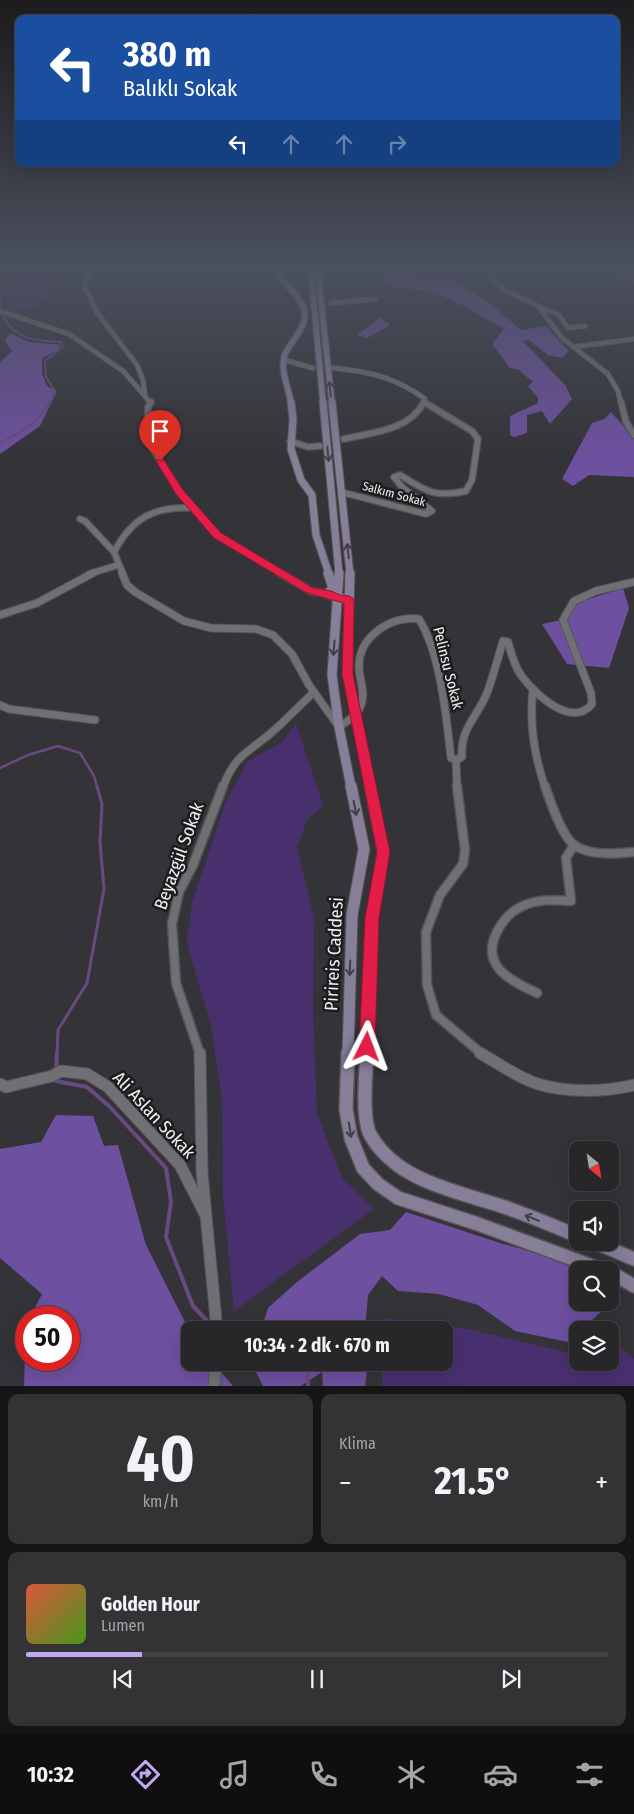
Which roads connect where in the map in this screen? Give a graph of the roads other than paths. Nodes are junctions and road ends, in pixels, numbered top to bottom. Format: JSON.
{"nodes":[{"id":1,"x":59,"y":331,"type":"edge"},
{"id":2,"x":114,"y":331,"type":"edge"},
{"id":3,"x":300,"y":331,"type":"edge"},
{"id":4,"x":317,"y":331,"type":"edge"},
{"id":5,"x":324,"y":331,"type":"edge"},
{"id":6,"x":557,"y":331,"type":"edge"},
{"id":7,"x":634,"y":339,"type":"edge"},
{"id":8,"x":573,"y":346,"type":"junction"},
{"id":9,"x":284,"y":360,"type":"junction"},
{"id":10,"x":313,"y":368,"type":"dead end"},
{"id":11,"x":333,"y":368,"type":"dead end"},
{"id":12,"x":145,"y":396,"type":"junction"},
{"id":13,"x":424,"y":402,"type":"junction"},
{"id":14,"x":634,"y":435,"type":"edge"},
{"id":15,"x":344,"y":439,"type":"dead end"},
{"id":16,"x":290,"y":441,"type":"junction"},
{"id":17,"x":320,"y":446,"type":"dead end"},
{"id":18,"x":341,"y":492,"type":"junction"},
{"id":19,"x":194,"y":508,"type":"junction"},
{"id":20,"x":80,"y":518,"type":"dead end"},
{"id":21,"x":114,"y":552,"type":"junction"},
{"id":22,"x":118,"y":565,"type":"junction"},
{"id":23,"x":634,"y":582,"type":"edge"},
{"id":24,"x":338,"y":597,"type":"junction"},
{"id":25,"x":0,"y":615,"type":"edge"},
{"id":26,"x":533,"y":689,"type":"junction"},
{"id":27,"x":313,"y":693,"type":"junction"},
{"id":28,"x":0,"y":705,"type":"edge"},
{"id":29,"x":356,"y":715,"type":"junction"},
{"id":30,"x":95,"y":720,"type":"dead end"},
{"id":31,"x":339,"y":727,"type":"junction"},
{"id":32,"x":456,"y":760,"type":"junction"},
{"id":33,"x":574,"y":845,"type":"junction"},
{"id":34,"x":634,"y":852,"type":"edge"},
{"id":35,"x":537,"y":993,"type":"dead end"},
{"id":36,"x":0,"y":1084,"type":"edge"},
{"id":37,"x":634,"y":1085,"type":"edge"},
{"id":38,"x":206,"y":1216,"type":"junction"},
{"id":39,"x":569,"y":1232,"type":"edge"},
{"id":40,"x":615,"y":1251,"type":"edge"},
{"id":41,"x":634,"y":1259,"type":"edge"},
{"id":42,"x":578,"y":1261,"type":"edge"},
{"id":43,"x":619,"y":1277,"type":"edge"},
{"id":44,"x":634,"y":1286,"type":"edge"},
{"id":45,"x":216,"y":1321,"type":"edge"},
{"id":46,"x":215,"y":1371,"type":"edge"},
{"id":47,"x":214,"y":1386,"type":"edge"}],
"edges":[{"from":1,"to":12,"type":"street"},
{"from":2,"to":12,"type":"street"},
{"from":3,"to":9,"type":"main road"},
{"from":4,"to":24,"type":"main road","one_way":true},
{"from":18,"to":5,"type":"main road","one_way":true},
{"from":6,"to":8,"type":"street"},
{"from":7,"to":8,"type":"street"},
{"from":8,"to":14,"type":"street"},
{"from":9,"to":10,"type":"street"},
{"from":9,"to":16,"type":"main road"},
{"from":11,"to":13,"type":"street"},
{"from":12,"to":19,"type":"street"},
{"from":13,"to":15,"type":"street"},
{"from":13,"to":18,"type":"street","name":"Salkım Sokak"},
{"from":16,"to":17,"type":"street"},
{"from":16,"to":24,"type":"main road"},
{"from":24,"to":18,"type":"main road","one_way":true},
{"from":19,"to":21,"type":"street"},
{"from":19,"to":24,"type":"street"},
{"from":20,"to":21,"type":"street"},
{"from":21,"to":22,"type":"street"},
{"from":22,"to":25,"type":"street"},
{"from":22,"to":27,"type":"street"},
{"from":23,"to":26,"type":"street"},
{"from":24,"to":29,"type":"main road"},
{"from":24,"to":31,"type":"main road","name":"Pirireis Caddesi","one_way":true},
{"from":26,"to":32,"type":"street"},
{"from":26,"to":33,"type":"street"},
{"from":27,"to":31,"type":"street"},
{"from":27,"to":38,"type":"street","name":"Beyazgül Sokak"},
{"from":28,"to":30,"type":"street"},
{"from":29,"to":31,"type":"street"},
{"from":29,"to":32,"type":"street","name":"Pelinsu Sokak"},
{"from":39,"to":29,"type":"main road","one_way":true},
{"from":31,"to":42,"type":"main road","name":"Pirireis Caddesi","one_way":true},
{"from":32,"to":37,"type":"street"},
{"from":33,"to":34,"type":"street"},
{"from":33,"to":35,"type":"street"},
{"from":36,"to":38,"type":"street","name":"Ali Aslan Sokak"},
{"from":38,"to":45,"type":"street","name":"Ali Aslan Sokak"},
{"from":40,"to":41,"type":"main road"},
{"from":43,"to":44,"type":"main road"},
{"from":46,"to":47,"type":"street"}]}
